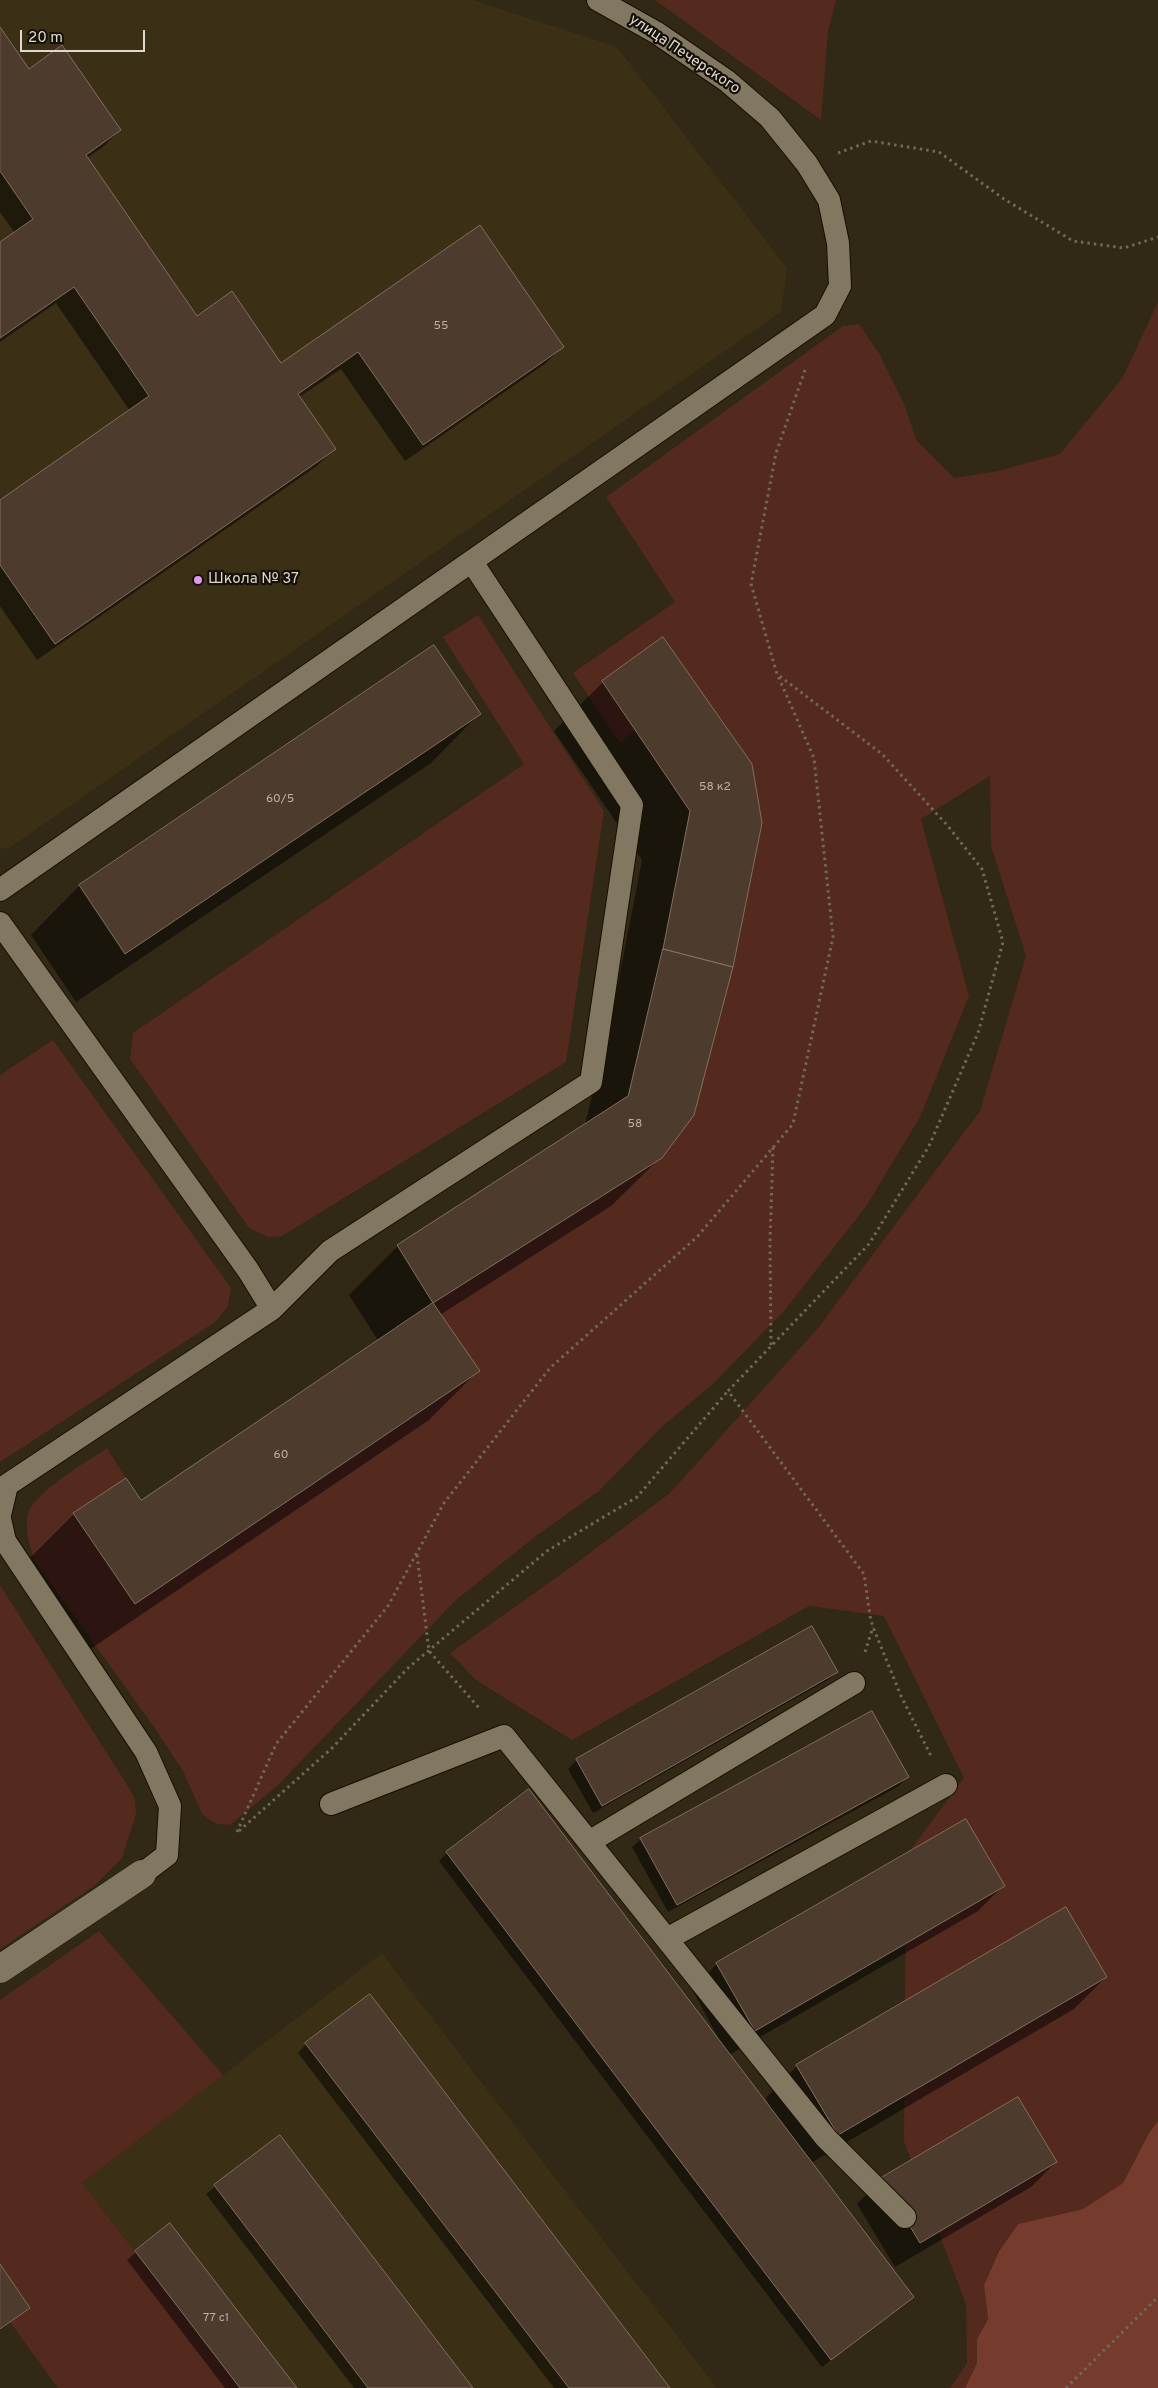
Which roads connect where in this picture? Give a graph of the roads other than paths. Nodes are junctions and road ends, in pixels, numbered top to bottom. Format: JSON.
{"nodes":[{"id":1,"x":598,"y":0,"type":"edge"},
{"id":2,"x":472,"y":562,"type":"junction"},
{"id":3,"x":0,"y":890,"type":"edge"},
{"id":4,"x":0,"y":923,"type":"edge"},
{"id":5,"x":272,"y":1309,"type":"junction"},
{"id":6,"x":0,"y":1515,"type":"edge"},
{"id":7,"x":0,"y":1519,"type":"edge"},
{"id":8,"x":854,"y":1684,"type":"dead end"},
{"id":9,"x":946,"y":1785,"type":"road end"},
{"id":10,"x":331,"y":1804,"type":"dead end"},
{"id":11,"x":589,"y":1842,"type":"junction"},
{"id":12,"x":142,"y":1874,"type":"joint"},
{"id":13,"x":667,"y":1939,"type":"junction"},
{"id":14,"x":0,"y":1970,"type":"edge"},
{"id":15,"x":906,"y":2217,"type":"dead end"}],
"edges":[{"from":1,"to":2,"type":"lane","name":"улица Печерского"},
{"from":2,"to":3,"type":"lane"},
{"from":2,"to":5,"type":"lane"},
{"from":4,"to":5,"type":"lane"},
{"from":5,"to":6,"type":"lane"},
{"from":7,"to":12,"type":"lane"},
{"from":8,"to":11,"type":"lane"},
{"from":9,"to":13,"type":"lane"},
{"from":10,"to":11,"type":"lane"},
{"from":11,"to":13,"type":"lane"},
{"from":12,"to":14,"type":"street"},
{"from":13,"to":15,"type":"lane"}]}
